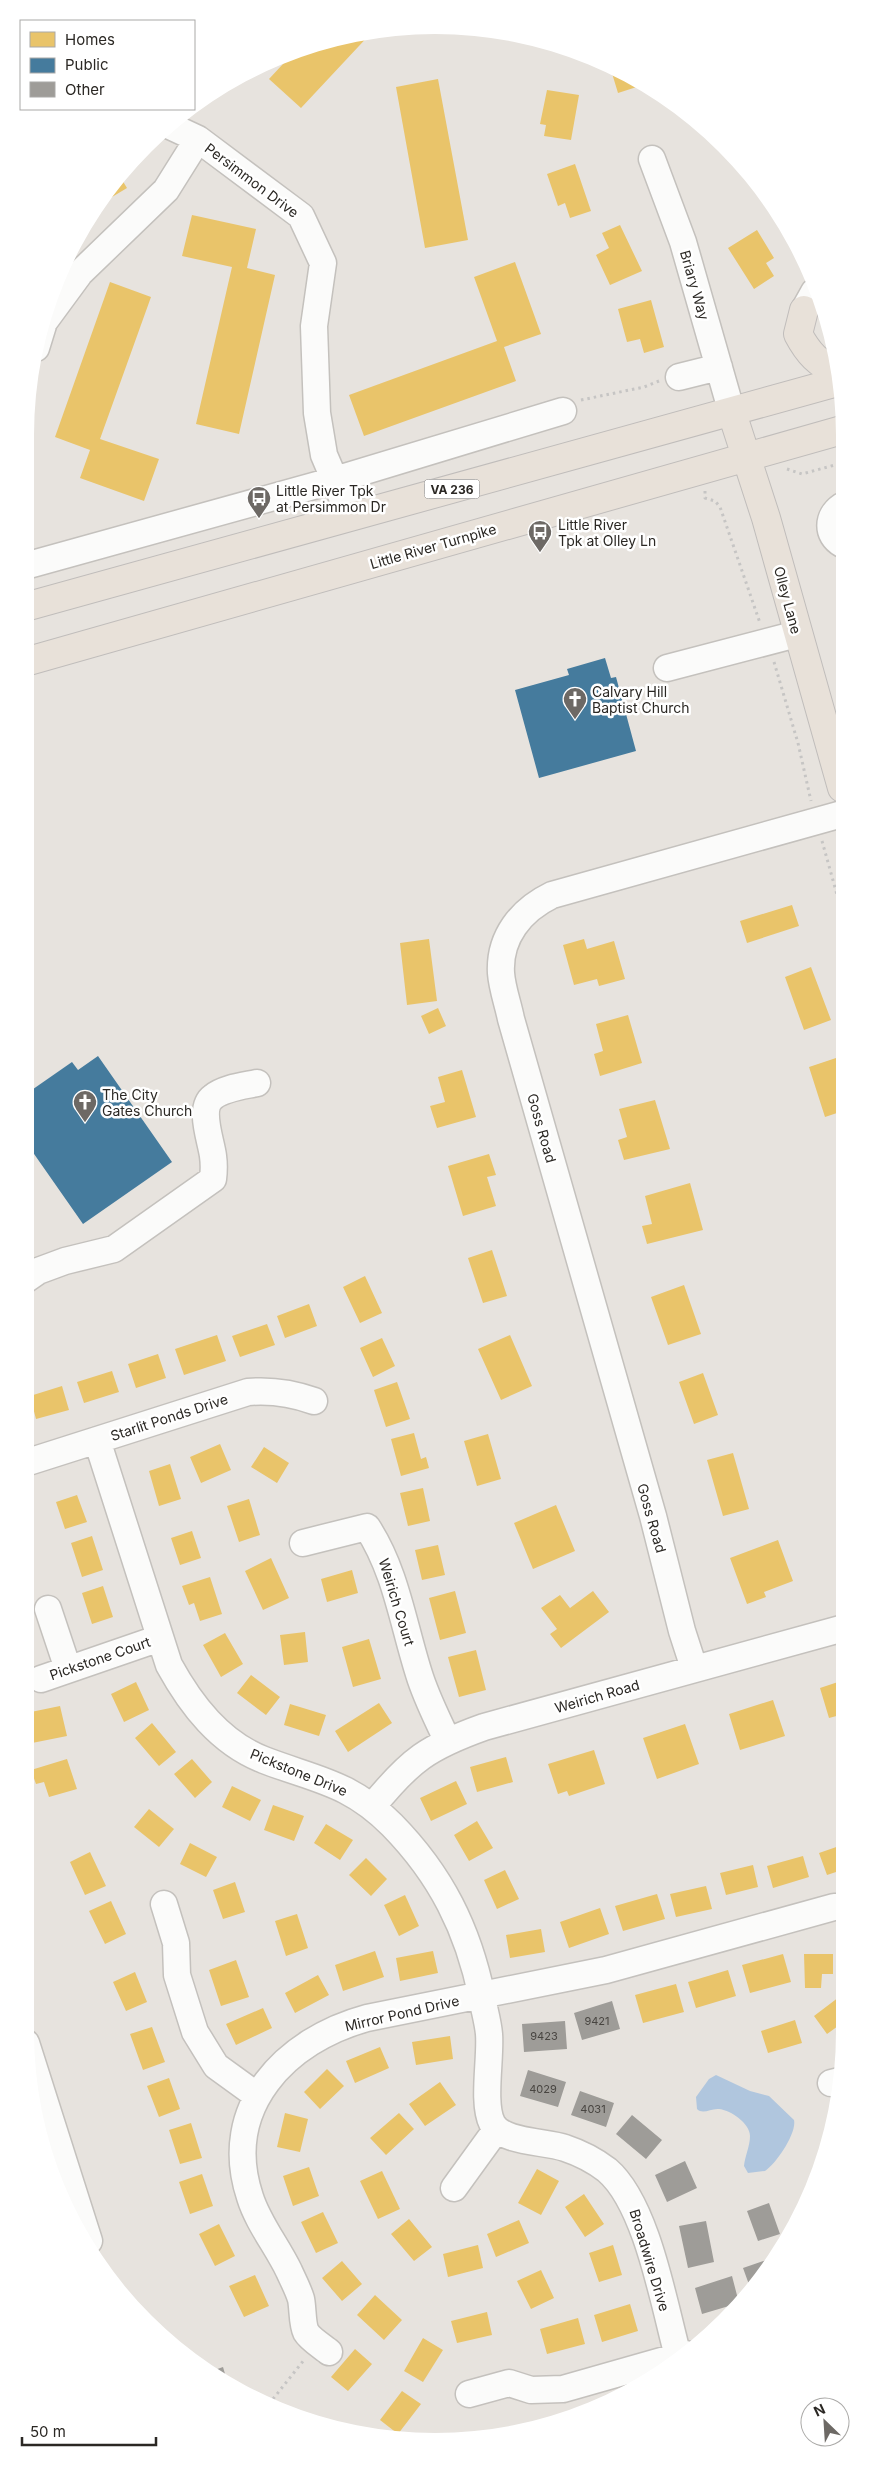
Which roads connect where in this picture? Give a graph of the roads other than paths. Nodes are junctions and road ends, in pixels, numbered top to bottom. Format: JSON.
{"nodes":[{"id":1,"x":176,"y":129,"type":"edge"},
{"id":2,"x":198,"y":139,"type":"junction"},
{"id":3,"x":652,"y":159,"type":"dead end"},
{"id":4,"x":809,"y":301,"type":"edge"},
{"id":5,"x":55,"y":307,"type":"edge"},
{"id":6,"x":719,"y":367,"type":"junction"},
{"id":7,"x":831,"y":369,"type":"edge"},
{"id":8,"x":672,"y":376,"type":"road end"},
{"id":9,"x":833,"y":384,"type":"edge"},
{"id":10,"x":563,"y":411,"type":"road end"},
{"id":11,"x":732,"y":413,"type":"junction"},
{"id":12,"x":836,"y":432,"type":"edge"},
{"id":13,"x":746,"y":458,"type":"junction"},
{"id":14,"x":334,"y":480,"type":"junction"},
{"id":15,"x":836,"y":510,"type":"edge"},
{"id":16,"x":350,"y":516,"type":"junction"},
{"id":17,"x":836,"y":539,"type":"edge"},
{"id":18,"x":34,"y":563,"type":"edge"},
{"id":19,"x":34,"y":604,"type":"edge"},
{"id":20,"x":797,"y":634,"type":"junction"},
{"id":21,"x":34,"y":659,"type":"edge"},
{"id":22,"x":667,"y":668,"type":"dead end"},
{"id":23,"x":836,"y":767,"type":"edge"},
{"id":24,"x":836,"y":816,"type":"edge"},
{"id":25,"x":257,"y":1082,"type":"dead end"},
{"id":26,"x":34,"y":1274,"type":"edge"},
{"id":27,"x":314,"y":1401,"type":"dead end"},
{"id":28,"x":97,"y":1440,"type":"junction"},
{"id":29,"x":34,"y":1460,"type":"edge"},
{"id":30,"x":303,"y":1543,"type":"dead end"},
{"id":31,"x":48,"y":1609,"type":"dead end"},
{"id":32,"x":836,"y":1630,"type":"edge"},
{"id":33,"x":160,"y":1638,"type":"junction"},
{"id":34,"x":694,"y":1668,"type":"junction"},
{"id":35,"x":68,"y":1669,"type":"junction"},
{"id":36,"x":40,"y":1679,"type":"dead end"},
{"id":37,"x":447,"y":1740,"type":"junction"},
{"id":38,"x":372,"y":1807,"type":"junction"},
{"id":39,"x":164,"y":1904,"type":"dead end"},
{"id":40,"x":836,"y":1907,"type":"edge"},
{"id":41,"x":481,"y":1996,"type":"junction"},
{"id":42,"x":36,"y":2076,"type":"edge"},
{"id":43,"x":256,"y":2094,"type":"junction"},
{"id":44,"x":496,"y":2130,"type":"junction"},
{"id":45,"x":454,"y":2188,"type":"dead end"},
{"id":46,"x":84,"y":2226,"type":"edge"},
{"id":47,"x":324,"y":2347,"type":"road end"},
{"id":48,"x":680,"y":2349,"type":"edge"},
{"id":49,"x":667,"y":2359,"type":"edge"},
{"id":50,"x":469,"y":2394,"type":"dead end"}],
"edges":[{"from":1,"to":2,"type":"street","name":"Persimmon Drive"},
{"from":2,"to":5,"type":"street"},
{"from":2,"to":14,"type":"street","name":"Persimmon Drive"},
{"from":3,"to":6,"type":"street","name":"Briary Way"},
{"from":4,"to":7,"type":"main road"},
{"from":6,"to":8,"type":"street"},
{"from":6,"to":11,"type":"street","name":"Briary Way"},
{"from":9,"to":11,"type":"main road","number":"VA 236"},
{"from":10,"to":14,"type":"street"},
{"from":11,"to":13,"type":"main road","name":"Olley Lane"},
{"from":11,"to":16,"type":"main road","number":"VA 236"},
{"from":12,"to":13,"type":"main road","name":"Little River Turnpike"},
{"from":13,"to":20,"type":"main road","name":"Olley Lane"},
{"from":13,"to":21,"type":"main road","name":"Little River Turnpike"},
{"from":14,"to":16,"type":"street","name":"Persimmon Drive"},
{"from":14,"to":18,"type":"street"},
{"from":15,"to":17,"type":"street"},
{"from":16,"to":19,"type":"main road","number":"VA 236"},
{"from":20,"to":22,"type":"street"},
{"from":20,"to":23,"type":"main road","name":"Olley Lane"},
{"from":24,"to":34,"type":"street","name":"Goss Road"},
{"from":25,"to":26,"type":"street"},
{"from":27,"to":28,"type":"street","name":"Starlit Ponds Drive"},
{"from":28,"to":29,"type":"street","name":"Starlit Ponds Drive"},
{"from":28,"to":33,"type":"street","name":"Pickstone Drive"},
{"from":30,"to":37,"type":"street","name":"Weirich Court"},
{"from":31,"to":35,"type":"street"},
{"from":32,"to":34,"type":"street","name":"Weirich Road"},
{"from":33,"to":35,"type":"street","name":"Pickstone Court"},
{"from":33,"to":38,"type":"street","name":"Pickstone Drive"},
{"from":34,"to":37,"type":"street","name":"Weirich Road"},
{"from":35,"to":36,"type":"street","name":"Pickstone Court"},
{"from":37,"to":38,"type":"street","name":"Weirich Road"},
{"from":38,"to":41,"type":"street","name":"Pickstone Drive"},
{"from":39,"to":43,"type":"street"},
{"from":40,"to":41,"type":"street","name":"Mirror Pond Drive"},
{"from":41,"to":43,"type":"street","name":"Mirror Pond Drive"},
{"from":41,"to":44,"type":"street","name":"Pickstone Drive"},
{"from":42,"to":46,"type":"street"},
{"from":43,"to":47,"type":"street","name":"Mirror Pond Drive"},
{"from":44,"to":45,"type":"street"},
{"from":44,"to":48,"type":"street","name":"Broadwire Drive"},
{"from":49,"to":50,"type":"street"}]}
